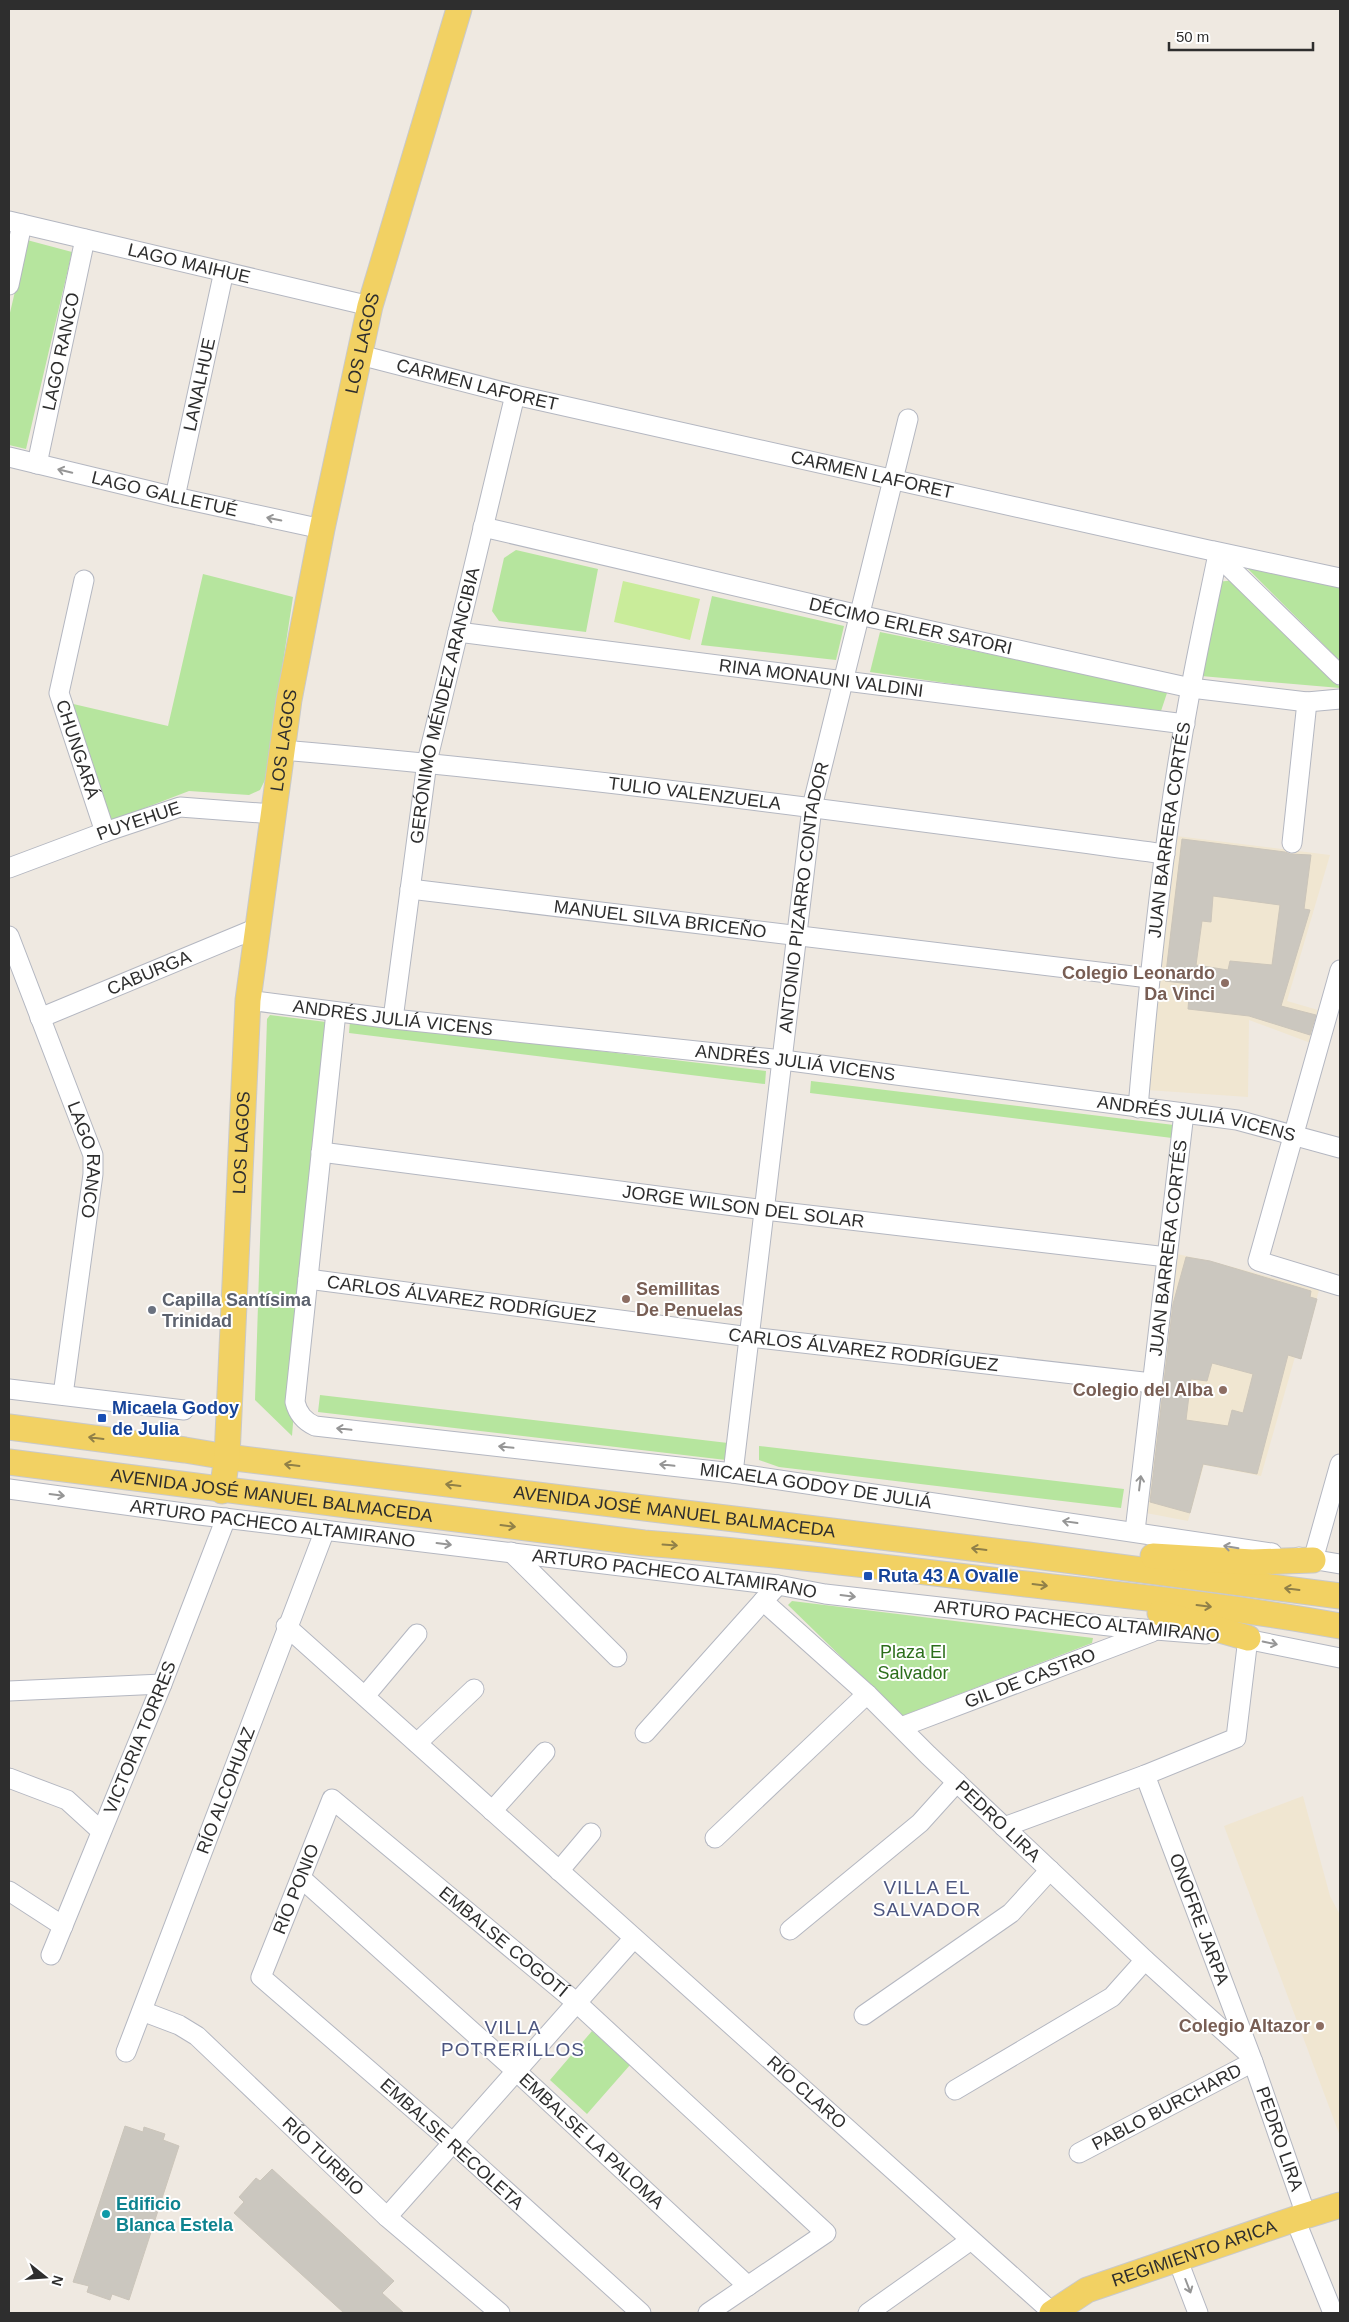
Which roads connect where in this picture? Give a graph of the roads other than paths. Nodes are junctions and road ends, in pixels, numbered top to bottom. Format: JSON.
{"nodes":[{"id":1,"x":460,"y":9,"type":"edge"},
{"id":2,"x":16,"y":222,"type":"edge"},
{"id":3,"x":85,"y":239,"type":"junction"},
{"id":4,"x":224,"y":271,"type":"junction"},
{"id":5,"x":9,"y":285,"type":"edge"},
{"id":6,"x":370,"y":306,"type":"junction"},
{"id":7,"x":360,"y":355,"type":"junction"},
{"id":8,"x":515,"y":395,"type":"junction"},
{"id":9,"x":908,"y":419,"type":"dead end"},
{"id":10,"x":9,"y":457,"type":"edge"},
{"id":11,"x":37,"y":464,"type":"junction"},
{"id":12,"x":892,"y":480,"type":"junction"},
{"id":13,"x":175,"y":497,"type":"junction"},
{"id":14,"x":483,"y":527,"type":"junction"},
{"id":15,"x":322,"y":530,"type":"junction"},
{"id":16,"x":1216,"y":552,"type":"junction"},
{"id":17,"x":1340,"y":578,"type":"edge"},
{"id":18,"x":84,"y":580,"type":"dead end"},
{"id":19,"x":859,"y":615,"type":"junction"},
{"id":20,"x":458,"y":632,"type":"junction"},
{"id":21,"x":1340,"y":675,"type":"edge"},
{"id":22,"x":843,"y":681,"type":"junction"},
{"id":23,"x":1191,"y":688,"type":"junction"},
{"id":24,"x":1340,"y":699,"type":"edge"},
{"id":25,"x":1307,"y":702,"type":"junction"},
{"id":26,"x":1185,"y":724,"type":"junction"},
{"id":27,"x":282,"y":750,"type":"junction"},
{"id":28,"x":427,"y":762,"type":"junction"},
{"id":29,"x":812,"y":807,"type":"junction"},
{"id":30,"x":273,"y":814,"type":"junction"},
{"id":31,"x":105,"y":832,"type":"junction"},
{"id":32,"x":1292,"y":843,"type":"dead end"},
{"id":33,"x":1165,"y":854,"type":"junction"},
{"id":34,"x":9,"y":868,"type":"edge"},
{"id":35,"x":410,"y":889,"type":"junction"},
{"id":36,"x":257,"y":928,"type":"junction"},
{"id":37,"x":9,"y":936,"type":"edge"},
{"id":38,"x":798,"y":936,"type":"junction"},
{"id":39,"x":1340,"y":970,"type":"edge"},
{"id":40,"x":1149,"y":978,"type":"junction"},
{"id":41,"x":248,"y":1000,"type":"junction"},
{"id":42,"x":336,"y":1012,"type":"junction"},
{"id":43,"x":40,"y":1018,"type":"junction"},
{"id":44,"x":393,"y":1019,"type":"junction"},
{"id":45,"x":783,"y":1060,"type":"junction"},
{"id":46,"x":1138,"y":1108,"type":"junction"},
{"id":47,"x":1184,"y":1113,"type":"junction"},
{"id":48,"x":1293,"y":1135,"type":"junction"},
{"id":49,"x":1340,"y":1148,"type":"edge"},
{"id":50,"x":321,"y":1152,"type":"junction"},
{"id":51,"x":765,"y":1210,"type":"junction"},
{"id":52,"x":1167,"y":1257,"type":"junction"},
{"id":53,"x":308,"y":1279,"type":"junction"},
{"id":54,"x":1340,"y":1286,"type":"edge"},
{"id":55,"x":750,"y":1337,"type":"junction"},
{"id":56,"x":1152,"y":1383,"type":"junction"},
{"id":57,"x":9,"y":1389,"type":"edge"},
{"id":58,"x":63,"y":1395,"type":"junction"},
{"id":59,"x":184,"y":1410,"type":"dead end"},
{"id":60,"x":15,"y":1425,"type":"edge"},
{"id":61,"x":227,"y":1457,"type":"junction"},
{"id":62,"x":9,"y":1462,"type":"edge"},
{"id":63,"x":1340,"y":1464,"type":"edge"},
{"id":64,"x":733,"y":1473,"type":"junction"},
{"id":65,"x":9,"y":1489,"type":"edge"},
{"id":66,"x":222,"y":1491,"type":"junction"},
{"id":67,"x":226,"y":1518,"type":"junction"},
{"id":68,"x":324,"y":1530,"type":"junction"},
{"id":69,"x":1135,"y":1531,"type":"junction"},
{"id":70,"x":511,"y":1552,"type":"junction"},
{"id":71,"x":1028,"y":1555,"type":"junction"},
{"id":72,"x":1313,"y":1560,"type":"junction"},
{"id":73,"x":1340,"y":1564,"type":"edge"},
{"id":74,"x":778,"y":1585,"type":"junction"},
{"id":75,"x":1086,"y":1591,"type":"junction"},
{"id":76,"x":1340,"y":1596,"type":"edge"},
{"id":77,"x":763,"y":1601,"type":"junction"},
{"id":78,"x":286,"y":1626,"type":"junction"},
{"id":79,"x":1340,"y":1626,"type":"edge"},
{"id":80,"x":1159,"y":1630,"type":"junction"},
{"id":81,"x":417,"y":1634,"type":"dead end"},
{"id":82,"x":1248,"y":1638,"type":"junction"},
{"id":83,"x":618,"y":1657,"type":"dead end"},
{"id":84,"x":1340,"y":1658,"type":"edge"},
{"id":85,"x":162,"y":1684,"type":"junction"},
{"id":86,"x":474,"y":1689,"type":"dead end"},
{"id":87,"x":9,"y":1691,"type":"edge"},
{"id":88,"x":867,"y":1694,"type":"junction"},
{"id":89,"x":365,"y":1696,"type":"junction"},
{"id":90,"x":901,"y":1727,"type":"junction"},
{"id":91,"x":645,"y":1733,"type":"dead end"},
{"id":92,"x":417,"y":1743,"type":"junction"},
{"id":93,"x":545,"y":1752,"type":"dead end"},
{"id":94,"x":1145,"y":1775,"type":"junction"},
{"id":95,"x":9,"y":1778,"type":"edge"},
{"id":96,"x":957,"y":1782,"type":"junction"},
{"id":97,"x":332,"y":1800,"type":"joint"},
{"id":98,"x":492,"y":1811,"type":"junction"},
{"id":99,"x":1004,"y":1827,"type":"junction"},
{"id":100,"x":101,"y":1832,"type":"junction"},
{"id":101,"x":591,"y":1833,"type":"dead end"},
{"id":102,"x":715,"y":1838,"type":"dead end"},
{"id":103,"x":1050,"y":1870,"type":"junction"},
{"id":104,"x":559,"y":1871,"type":"junction"},
{"id":105,"x":301,"y":1878,"type":"junction"},
{"id":106,"x":9,"y":1891,"type":"edge"},
{"id":107,"x":63,"y":1926,"type":"junction"},
{"id":108,"x":790,"y":1930,"type":"dead end"},
{"id":109,"x":634,"y":1938,"type":"junction"},
{"id":110,"x":51,"y":1955,"type":"dead end"},
{"id":111,"x":1145,"y":1960,"type":"junction"},
{"id":112,"x":261,"y":1977,"type":"joint"},
{"id":113,"x":577,"y":2003,"type":"junction"},
{"id":114,"x":142,"y":2011,"type":"junction"},
{"id":115,"x":864,"y":2015,"type":"dead end"},
{"id":116,"x":126,"y":2052,"type":"dead end"},
{"id":117,"x":1251,"y":2058,"type":"junction"},
{"id":118,"x":516,"y":2072,"type":"junction"},
{"id":119,"x":955,"y":2090,"type":"dead end"},
{"id":120,"x":453,"y":2142,"type":"junction"},
{"id":121,"x":1079,"y":2153,"type":"dead end"},
{"id":122,"x":1340,"y":2206,"type":"edge"},
{"id":123,"x":387,"y":2217,"type":"junction"},
{"id":124,"x":1300,"y":2217,"type":"junction"},
{"id":125,"x":971,"y":2240,"type":"junction"},
{"id":126,"x":1177,"y":2258,"type":"junction"},
{"id":127,"x":748,"y":2286,"type":"junction"},
{"id":128,"x":1088,"y":2302,"type":"edge"},
{"id":129,"x":500,"y":2313,"type":"edge"},
{"id":130,"x":641,"y":2313,"type":"edge"},
{"id":131,"x":708,"y":2313,"type":"edge"},
{"id":132,"x":868,"y":2313,"type":"edge"},
{"id":133,"x":1053,"y":2313,"type":"edge"},
{"id":134,"x":1198,"y":2313,"type":"edge"},
{"id":135,"x":1333,"y":2313,"type":"edge"}],
"edges":[{"from":1,"to":6,"type":"main road","name":"LOS LAGOS"},
{"from":2,"to":3,"type":"street","name":"LAGO MAIHUE"},
{"from":2,"to":5,"type":"street"},
{"from":3,"to":4,"type":"street","name":"LAGO MAIHUE"},
{"from":3,"to":11,"type":"street","name":"LAGO RANCO"},
{"from":4,"to":6,"type":"street","name":"LAGO MAIHUE"},
{"from":4,"to":13,"type":"street","name":"LANALHUE"},
{"from":6,"to":7,"type":"main road","name":"LOS LAGOS"},
{"from":7,"to":8,"type":"street","name":"CARMEN LAFORET"},
{"from":7,"to":15,"type":"main road","name":"LOS LAGOS"},
{"from":8,"to":12,"type":"street","name":"CARMEN LAFORET"},
{"from":8,"to":14,"type":"street","name":"GERÓNIMO MÉNDEZ ARANCIBIA"},
{"from":9,"to":12,"type":"street","name":"ANTONIO PIZARRO CONTADOR"},
{"from":10,"to":11,"type":"street","name":"LAGO GALLETUÉ"},
{"from":13,"to":11,"type":"street","name":"LAGO GALLETUÉ","one_way":true},
{"from":12,"to":16,"type":"street","name":"CARMEN LAFORET"},
{"from":12,"to":19,"type":"street","name":"ANTONIO PIZARRO CONTADOR"},
{"from":15,"to":13,"type":"street","name":"LAGO GALLETUÉ","one_way":true},
{"from":14,"to":19,"type":"street","name":"DÉCIMO ERLER SATORI"},
{"from":14,"to":20,"type":"street","name":"GERÓNIMO MÉNDEZ ARANCIBIA"},
{"from":15,"to":27,"type":"main road","name":"LOS LAGOS"},
{"from":16,"to":17,"type":"street","name":"CARMEN LAFORET"},
{"from":16,"to":21,"type":"street"},
{"from":16,"to":23,"type":"street","name":"JUAN BARRERA CORTÉS"},
{"from":18,"to":31,"type":"street","name":"CHUNGARÁ"},
{"from":19,"to":22,"type":"street","name":"ANTONIO PIZARRO CONTADOR"},
{"from":19,"to":23,"type":"street","name":"DÉCIMO ERLER SATORI"},
{"from":20,"to":22,"type":"street","name":"RINA MONAUNI VALDINI"},
{"from":20,"to":28,"type":"street","name":"GERÓNIMO MÉNDEZ ARANCIBIA"},
{"from":22,"to":26,"type":"street","name":"RINA MONAUNI VALDINI"},
{"from":22,"to":29,"type":"street","name":"ANTONIO PIZARRO CONTADOR"},
{"from":23,"to":25,"type":"street","name":"DÉCIMO ERLER SATORI"},
{"from":23,"to":26,"type":"street","name":"JUAN BARRERA CORTÉS"},
{"from":24,"to":25,"type":"street","name":"DÉCIMO ERLER SATORI"},
{"from":25,"to":32,"type":"street"},
{"from":26,"to":33,"type":"street","name":"JUAN BARRERA CORTÉS"},
{"from":27,"to":28,"type":"street","name":"TULIO VALENZUELA"},
{"from":27,"to":30,"type":"main road","name":"LOS LAGOS"},
{"from":28,"to":29,"type":"street","name":"TULIO VALENZUELA"},
{"from":28,"to":35,"type":"street","name":"GERÓNIMO MÉNDEZ ARANCIBIA"},
{"from":29,"to":33,"type":"street","name":"TULIO VALENZUELA"},
{"from":29,"to":38,"type":"street","name":"ANTONIO PIZARRO CONTADOR"},
{"from":30,"to":31,"type":"street","name":"PUYEHUE"},
{"from":30,"to":36,"type":"main road","name":"LOS LAGOS"},
{"from":31,"to":34,"type":"street","name":"PUYEHUE"},
{"from":33,"to":40,"type":"street","name":"JUAN BARRERA CORTÉS"},
{"from":35,"to":38,"type":"street","name":"MANUEL SILVA BRICEÑO"},
{"from":35,"to":44,"type":"street","name":"GERÓNIMO MÉNDEZ ARANCIBIA"},
{"from":36,"to":41,"type":"main road","name":"LOS LAGOS"},
{"from":36,"to":43,"type":"street","name":"CABURGA"},
{"from":37,"to":43,"type":"street","name":"LAGO RANCO"},
{"from":38,"to":40,"type":"street","name":"MANUEL SILVA BRICEÑO"},
{"from":38,"to":45,"type":"street","name":"ANTONIO PIZARRO CONTADOR"},
{"from":39,"to":48,"type":"street"},
{"from":40,"to":46,"type":"street","name":"JUAN BARRERA CORTÉS"},
{"from":41,"to":42,"type":"street","name":"ANDRÉS JULIÁ VICENS"},
{"from":41,"to":61,"type":"main road","name":"LOS LAGOS"},
{"from":42,"to":44,"type":"street","name":"ANDRÉS JULIÁ VICENS"},
{"from":42,"to":50,"type":"street"},
{"from":43,"to":58,"type":"street","name":"LAGO RANCO"},
{"from":44,"to":45,"type":"street","name":"ANDRÉS JULIÁ VICENS"},
{"from":45,"to":46,"type":"street","name":"ANDRÉS JULIÁ VICENS"},
{"from":45,"to":51,"type":"street","name":"ANTONIO PIZARRO CONTADOR"},
{"from":46,"to":47,"type":"street","name":"ANDRÉS JULIÁ VICENS"},
{"from":47,"to":48,"type":"street","name":"ANDRÉS JULIÁ VICENS"},
{"from":47,"to":52,"type":"street","name":"JUAN BARRERA CORTÉS"},
{"from":48,"to":49,"type":"street","name":"ANDRÉS JULIÁ VICENS"},
{"from":48,"to":54,"type":"street"},
{"from":50,"to":51,"type":"street","name":"JORGE WILSON DEL SOLAR"},
{"from":50,"to":53,"type":"street"},
{"from":51,"to":52,"type":"street","name":"JORGE WILSON DEL SOLAR"},
{"from":51,"to":55,"type":"street","name":"ANTONIO PIZARRO CONTADOR"},
{"from":52,"to":56,"type":"street","name":"JUAN BARRERA CORTÉS"},
{"from":53,"to":55,"type":"street","name":"CARLOS ÁLVAREZ RODRÍGUEZ"},
{"from":64,"to":53,"type":"street","name":"MICAELA GODOY DE JULIÁ","one_way":true},
{"from":55,"to":56,"type":"street","name":"CARLOS ÁLVAREZ RODRÍGUEZ"},
{"from":55,"to":64,"type":"street","name":"ANTONIO PIZARRO CONTADOR"},
{"from":69,"to":56,"type":"street","name":"JUAN BARRERA CORTÉS","one_way":true},
{"from":57,"to":58,"type":"street"},
{"from":58,"to":59,"type":"street"},
{"from":61,"to":60,"type":"main road","name":"AVENIDA JOSÉ MANUEL BALMACEDA","one_way":true},
{"from":61,"to":66,"type":"main road","name":"LOS LAGOS"},
{"from":71,"to":61,"type":"main road","name":"AVENIDA JOSÉ MANUEL BALMACEDA","one_way":true},
{"from":62,"to":66,"type":"main road","name":"AVENIDA JOSÉ MANUEL BALMACEDA"},
{"from":63,"to":72,"type":"street"},
{"from":69,"to":64,"type":"street","name":"MICAELA GODOY DE JULIÁ","one_way":true},
{"from":65,"to":67,"type":"street","name":"ARTURO PACHECO ALTAMIRANO","one_way":true},
{"from":66,"to":75,"type":"main road","name":"AVENIDA JOSÉ MANUEL BALMACEDA","one_way":true},
{"from":67,"to":68,"type":"street","name":"ARTURO PACHECO ALTAMIRANO"},
{"from":67,"to":85,"type":"street","name":"VICTORIA TORRES"},
{"from":68,"to":70,"type":"street","name":"ARTURO PACHECO ALTAMIRANO","one_way":true},
{"from":68,"to":78,"type":"street","name":"RÍO ALCOHUAZ"},
{"from":72,"to":69,"type":"street","name":"MICAELA GODOY DE JULIÁ","one_way":true},
{"from":70,"to":74,"type":"street","name":"ARTURO PACHECO ALTAMIRANO"},
{"from":70,"to":83,"type":"street"},
{"from":71,"to":72,"type":"main road"},
{"from":76,"to":71,"type":"main road","name":"AVENIDA JOSÉ MANUEL BALMACEDA","one_way":true},
{"from":72,"to":73,"type":"street","name":"MICAELA GODOY DE JULIÁ"},
{"from":74,"to":77,"type":"street"},
{"from":74,"to":80,"type":"street","name":"ARTURO PACHECO ALTAMIRANO","one_way":true},
{"from":75,"to":79,"type":"main road","name":"AVENIDA JOSÉ MANUEL BALMACEDA","one_way":true},
{"from":75,"to":82,"type":"main road"},
{"from":77,"to":88,"type":"street","name":"PEDRO LIRA"},
{"from":77,"to":91,"type":"street"},
{"from":78,"to":89,"type":"street","name":"RÍO CLARO"},
{"from":78,"to":114,"type":"street","name":"RÍO ALCOHUAZ"},
{"from":80,"to":82,"type":"street","name":"ARTURO PACHECO ALTAMIRANO"},
{"from":80,"to":90,"type":"street","name":"GIL DE CASTRO"},
{"from":81,"to":89,"type":"street"},
{"from":82,"to":84,"type":"street","name":"ARTURO PACHECO ALTAMIRANO","one_way":true},
{"from":82,"to":94,"type":"street"},
{"from":85,"to":87,"type":"street"},
{"from":85,"to":100,"type":"street","name":"VICTORIA TORRES"},
{"from":86,"to":92,"type":"street"},
{"from":88,"to":90,"type":"street","name":"PEDRO LIRA"},
{"from":88,"to":102,"type":"street"},
{"from":89,"to":92,"type":"street","name":"RÍO CLARO"},
{"from":90,"to":96,"type":"street","name":"PEDRO LIRA"},
{"from":92,"to":98,"type":"street","name":"RÍO CLARO"},
{"from":93,"to":98,"type":"street"},
{"from":94,"to":99,"type":"street"},
{"from":94,"to":117,"type":"street","name":"ONOFRE JARPA"},
{"from":95,"to":100,"type":"street"},
{"from":96,"to":99,"type":"street","name":"PEDRO LIRA"},
{"from":96,"to":108,"type":"street"},
{"from":97,"to":105,"type":"street","name":"RÍO PONIO"},
{"from":97,"to":113,"type":"street","name":"EMBALSE COGOTÍ"},
{"from":98,"to":104,"type":"street","name":"RÍO CLARO"},
{"from":99,"to":103,"type":"street","name":"PEDRO LIRA"},
{"from":100,"to":107,"type":"street","name":"VICTORIA TORRES"},
{"from":101,"to":104,"type":"street"},
{"from":103,"to":111,"type":"street","name":"PEDRO LIRA"},
{"from":103,"to":115,"type":"street"},
{"from":104,"to":109,"type":"street","name":"RÍO CLARO"},
{"from":105,"to":112,"type":"street","name":"RÍO PONIO"},
{"from":105,"to":118,"type":"street","name":"EMBALSE LA PALOMA"},
{"from":106,"to":107,"type":"street"},
{"from":107,"to":110,"type":"street","name":"VICTORIA TORRES"},
{"from":109,"to":113,"type":"street"},
{"from":109,"to":125,"type":"street","name":"RÍO CLARO"},
{"from":111,"to":117,"type":"street","name":"PEDRO LIRA"},
{"from":111,"to":119,"type":"street"},
{"from":112,"to":120,"type":"street","name":"EMBALSE RECOLETA"},
{"from":113,"to":118,"type":"street"},
{"from":113,"to":127,"type":"street","name":"EMBALSE COGOTÍ"},
{"from":114,"to":116,"type":"street","name":"RÍO ALCOHUAZ"},
{"from":114,"to":123,"type":"street","name":"RÍO TURBIO"},
{"from":117,"to":121,"type":"street","name":"PABLO BURCHARD"},
{"from":117,"to":124,"type":"street","name":"PEDRO LIRA"},
{"from":118,"to":120,"type":"street"},
{"from":118,"to":127,"type":"street","name":"EMBALSE LA PALOMA"},
{"from":120,"to":123,"type":"street"},
{"from":120,"to":130,"type":"street","name":"EMBALSE RECOLETA"},
{"from":122,"to":124,"type":"main road","name":"REGIMIENTO ARICA"},
{"from":123,"to":129,"type":"street","name":"RÍO TURBIO"},
{"from":124,"to":126,"type":"main road","name":"REGIMIENTO ARICA"},
{"from":124,"to":135,"type":"street","name":"PEDRO LIRA"},
{"from":125,"to":132,"type":"street"},
{"from":125,"to":133,"type":"street","name":"RÍO CLARO"},
{"from":126,"to":128,"type":"main road","name":"REGIMIENTO ARICA"},
{"from":126,"to":134,"type":"street","one_way":true},
{"from":127,"to":131,"type":"street"},
{"from":128,"to":133,"type":"main road","name":"REGIMIENTO ARICA"}]}
